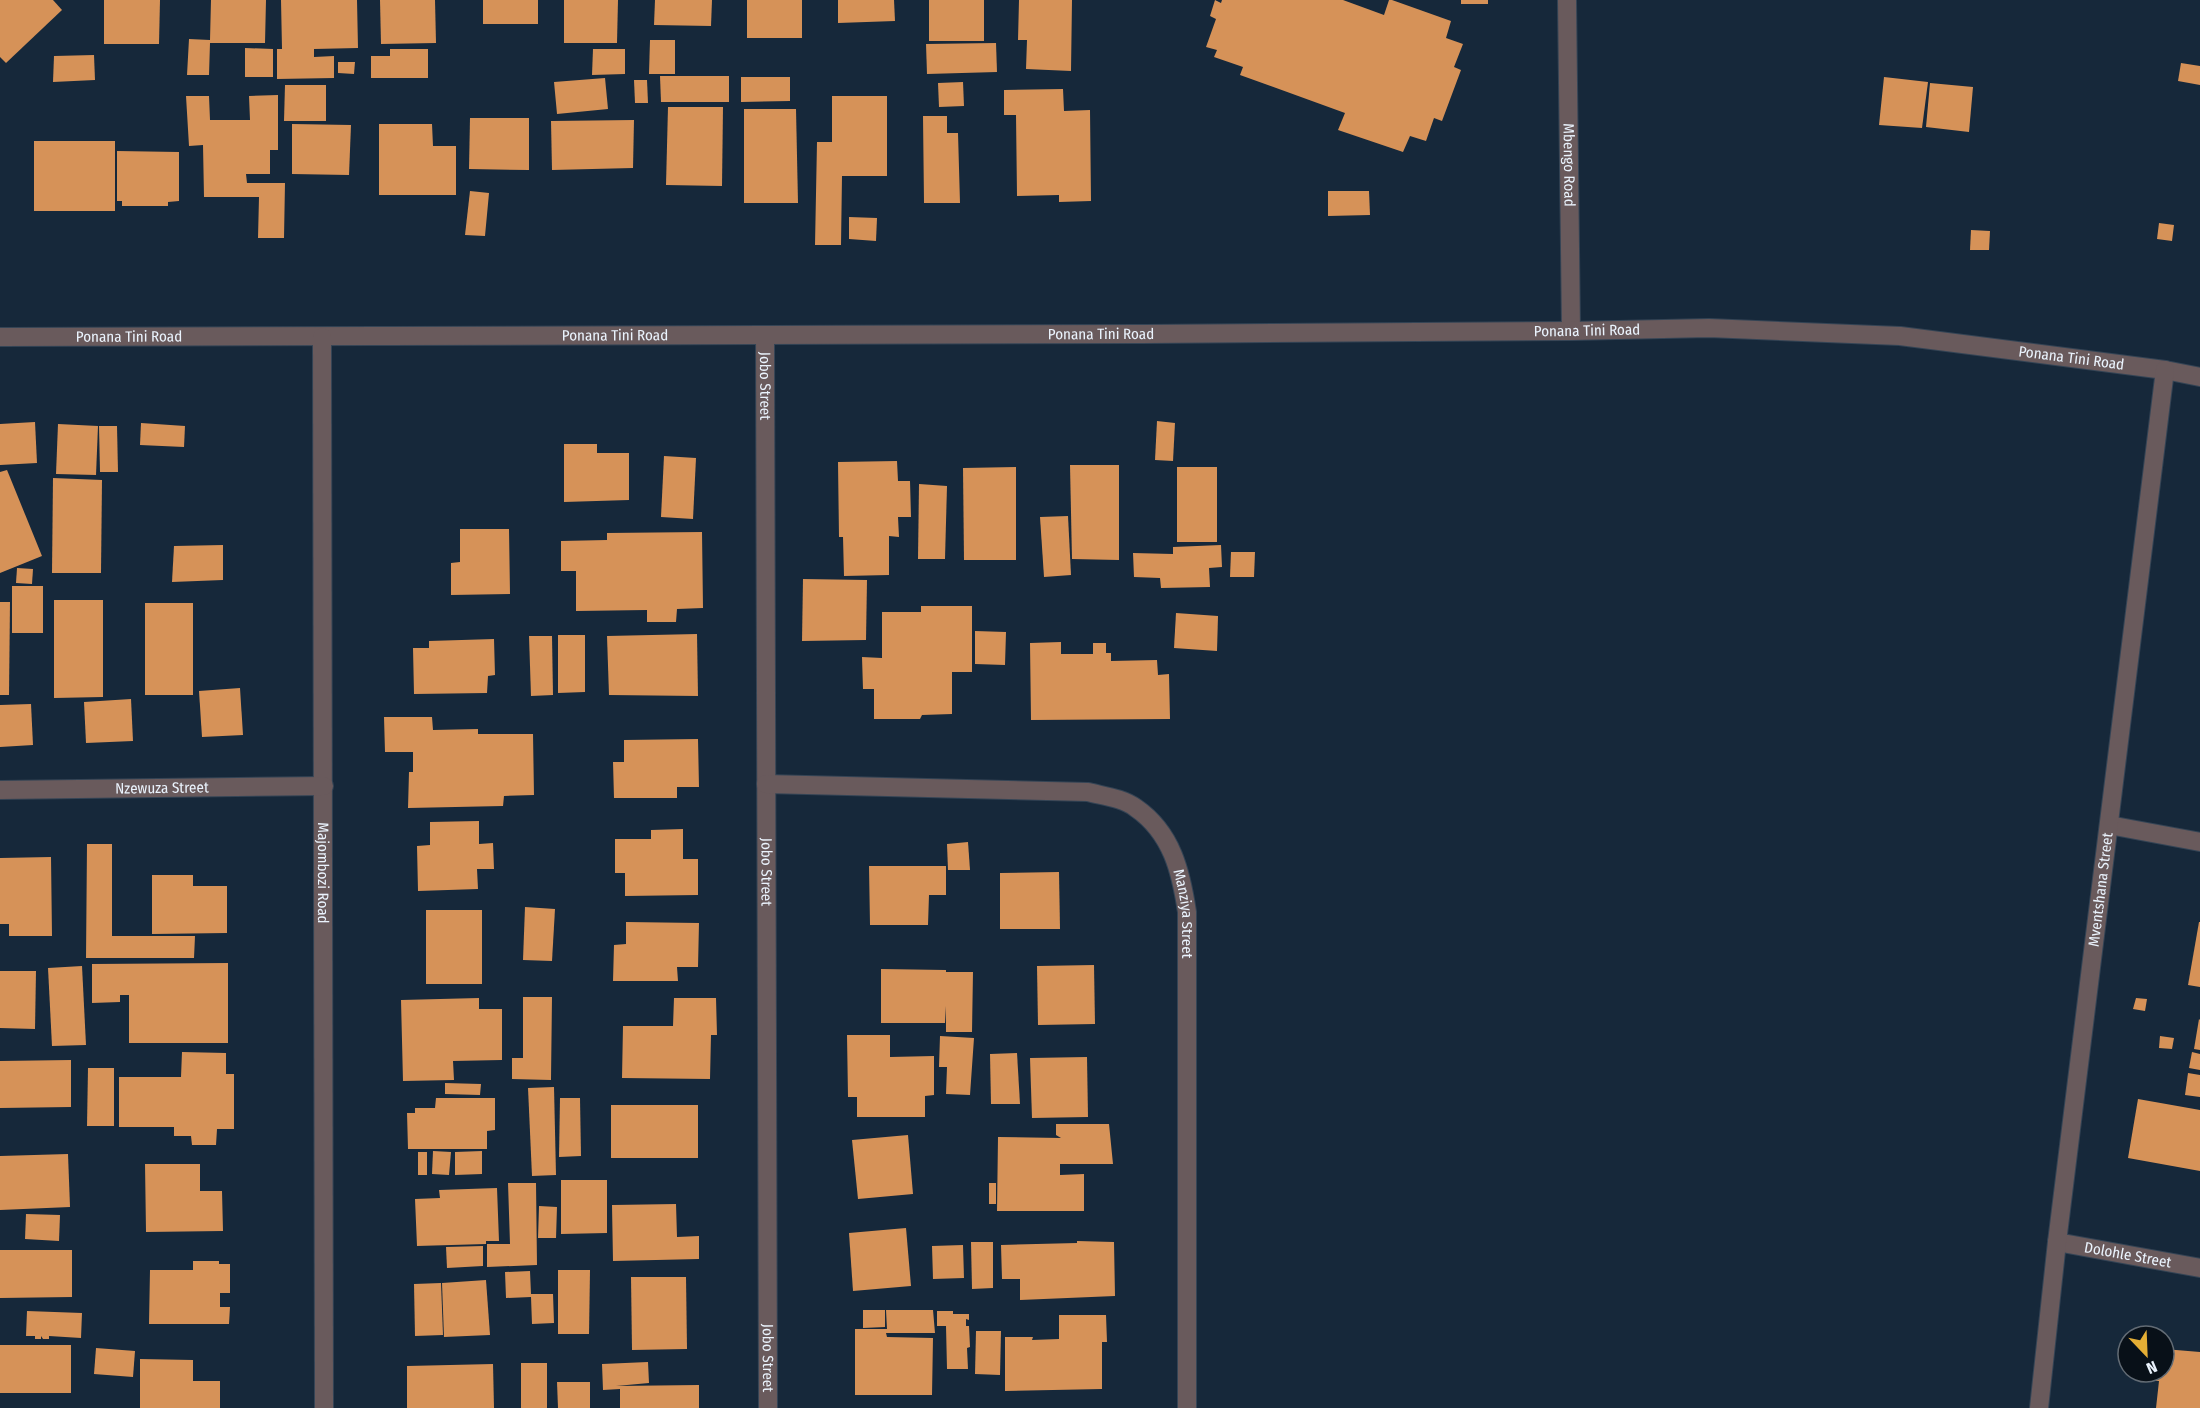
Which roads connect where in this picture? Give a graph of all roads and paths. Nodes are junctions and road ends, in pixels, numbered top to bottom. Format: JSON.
{"nodes":[{"id":1,"x":1567,"y":0,"type":"edge"},
{"id":2,"x":1571,"y":331,"type":"junction"},
{"id":3,"x":765,"y":335,"type":"junction"},
{"id":4,"x":0,"y":337,"type":"edge"},
{"id":5,"x":322,"y":337,"type":"junction"},
{"id":6,"x":2165,"y":370,"type":"junction"},
{"id":7,"x":2200,"y":377,"type":"edge"},
{"id":8,"x":766,"y":784,"type":"junction"},
{"id":9,"x":324,"y":786,"type":"junction"},
{"id":10,"x":0,"y":790,"type":"edge"},
{"id":11,"x":2109,"y":825,"type":"junction"},
{"id":12,"x":2200,"y":842,"type":"edge"},
{"id":13,"x":2057,"y":1242,"type":"junction"},
{"id":14,"x":2200,"y":1268,"type":"edge"},
{"id":15,"x":324,"y":1408,"type":"edge"},
{"id":16,"x":768,"y":1408,"type":"edge"},
{"id":17,"x":1187,"y":1408,"type":"edge"},
{"id":18,"x":2039,"y":1408,"type":"edge"}],
"edges":[{"from":1,"to":2,"type":"street","name":"Mbengo Road"},
{"from":2,"to":3,"type":"street","name":"Ponana Tini Road"},
{"from":2,"to":6,"type":"street","name":"Ponana Tini Road"},
{"from":3,"to":5,"type":"street","name":"Ponana Tini Road"},
{"from":3,"to":8,"type":"street","name":"Jobo Street"},
{"from":4,"to":5,"type":"street","name":"Ponana Tini Road"},
{"from":5,"to":9,"type":"street","name":"Majombozi Road"},
{"from":6,"to":7,"type":"street","name":"Ponana Tini Road"},
{"from":6,"to":11,"type":"street","name":"Mventshana Street"},
{"from":8,"to":16,"type":"street","name":"Jobo Street"},
{"from":8,"to":17,"type":"street","name":"Manziya Street"},
{"from":9,"to":10,"type":"street","name":"Nzewuza Street"},
{"from":9,"to":15,"type":"street","name":"Majombozi Road"},
{"from":11,"to":12,"type":"street"},
{"from":11,"to":13,"type":"street","name":"Mventshana Street"},
{"from":13,"to":14,"type":"street","name":"Dolohle Street"},
{"from":13,"to":18,"type":"street","name":"Mventshana Street"}]}
